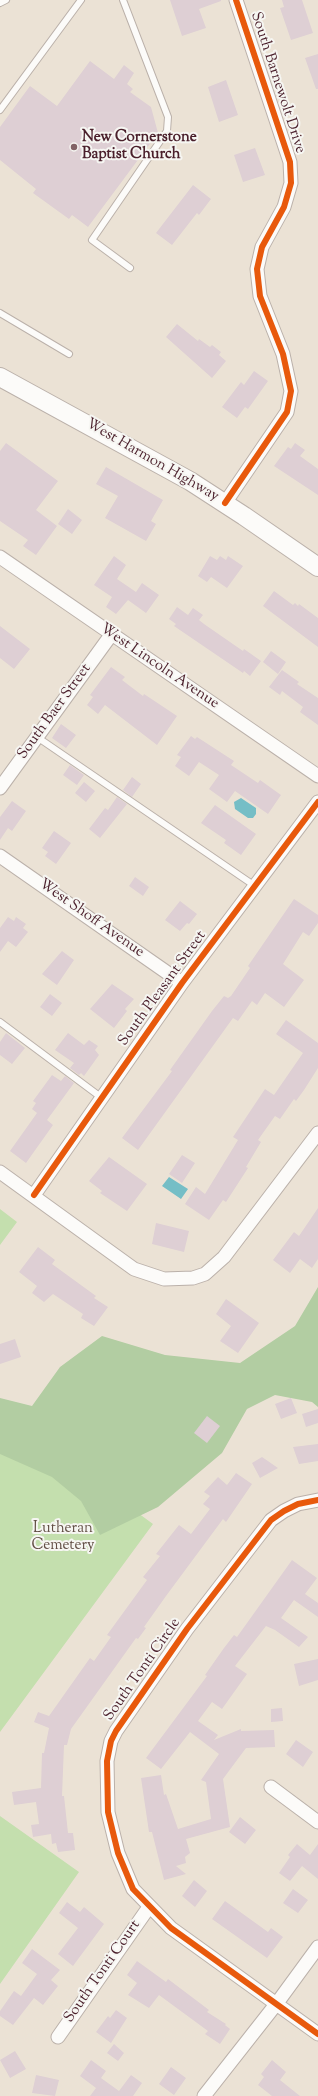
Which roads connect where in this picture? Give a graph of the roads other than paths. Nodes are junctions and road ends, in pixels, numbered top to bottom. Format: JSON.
{"nodes":[{"id":1,"x":6,"y":0,"type":"edge"},
{"id":2,"x":81,"y":0,"type":"edge"},
{"id":3,"x":123,"y":0,"type":"edge"},
{"id":4,"x":236,"y":0,"type":"edge"},
{"id":5,"x":0,"y":3,"type":"edge"},
{"id":6,"x":0,"y":110,"type":"edge"},
{"id":7,"x":130,"y":268,"type":"dead end"},
{"id":8,"x":0,"y":313,"type":"edge"},
{"id":9,"x":69,"y":354,"type":"dead end"},
{"id":10,"x":0,"y":377,"type":"edge"},
{"id":11,"x":225,"y":503,"type":"junction"},
{"id":12,"x":0,"y":557,"type":"edge"},
{"id":13,"x":318,"y":567,"type":"edge"},
{"id":14,"x":111,"y":635,"type":"junction"},
{"id":15,"x":37,"y":737,"type":"junction"},
{"id":16,"x":318,"y":776,"type":"edge"},
{"id":17,"x":0,"y":788,"type":"edge"},
{"id":18,"x":318,"y":802,"type":"edge"},
{"id":19,"x":0,"y":856,"type":"edge"},
{"id":20,"x":255,"y":886,"type":"junction"},
{"id":21,"x":182,"y":983,"type":"junction"},
{"id":22,"x":0,"y":1022,"type":"edge"},
{"id":23,"x":102,"y":1098,"type":"junction"},
{"id":24,"x":318,"y":1133,"type":"edge"},
{"id":25,"x":0,"y":1172,"type":"edge"},
{"id":26,"x":34,"y":1195,"type":"junction"},
{"id":27,"x":318,"y":1500,"type":"edge"},
{"id":28,"x":271,"y":1788,"type":"dead end"},
{"id":29,"x":318,"y":1822,"type":"edge"},
{"id":30,"x":149,"y":1907,"type":"junction"},
{"id":31,"x":318,"y":1946,"type":"edge"},
{"id":32,"x":277,"y":2003,"type":"junction"},
{"id":33,"x":318,"y":2034,"type":"edge"},
{"id":34,"x":58,"y":2037,"type":"dead end"},
{"id":35,"x":204,"y":2096,"type":"edge"}],
"edges":[{"from":1,"to":5,"type":"lane"},
{"from":2,"to":6,"type":"lane"},
{"from":3,"to":7,"type":"lane"},
{"from":4,"to":11,"type":"street","name":"South Barnewolt Drive"},
{"from":8,"to":9,"type":"lane"},
{"from":10,"to":11,"type":"main road","name":"West Harmon Highway"},
{"from":11,"to":13,"type":"main road","name":"West Harmon Highway"},
{"from":12,"to":14,"type":"street","name":"West Lincoln Avenue"},
{"from":14,"to":15,"type":"street","name":"South Baer Street"},
{"from":14,"to":16,"type":"street","name":"West Lincoln Avenue"},
{"from":15,"to":17,"type":"street","name":"South Baer Street"},
{"from":15,"to":20,"type":"lane"},
{"from":18,"to":20,"type":"street","name":"South Pleasant Street"},
{"from":19,"to":21,"type":"street","name":"West Shoff Avenue"},
{"from":20,"to":21,"type":"street","name":"South Pleasant Street"},
{"from":21,"to":23,"type":"street","name":"South Pleasant Street"},
{"from":22,"to":23,"type":"lane"},
{"from":23,"to":26,"type":"street","name":"South Pleasant Street"},
{"from":24,"to":26,"type":"street"},
{"from":25,"to":26,"type":"street"},
{"from":27,"to":30,"type":"street","name":"South Tonti Circle"},
{"from":28,"to":29,"type":"street"},
{"from":30,"to":32,"type":"street","name":"South Tonti Circle"},
{"from":30,"to":34,"type":"street","name":"South Tonti Court"},
{"from":31,"to":32,"type":"street"},
{"from":32,"to":33,"type":"street","name":"South Tonti Circle"},
{"from":32,"to":35,"type":"street"}]}
